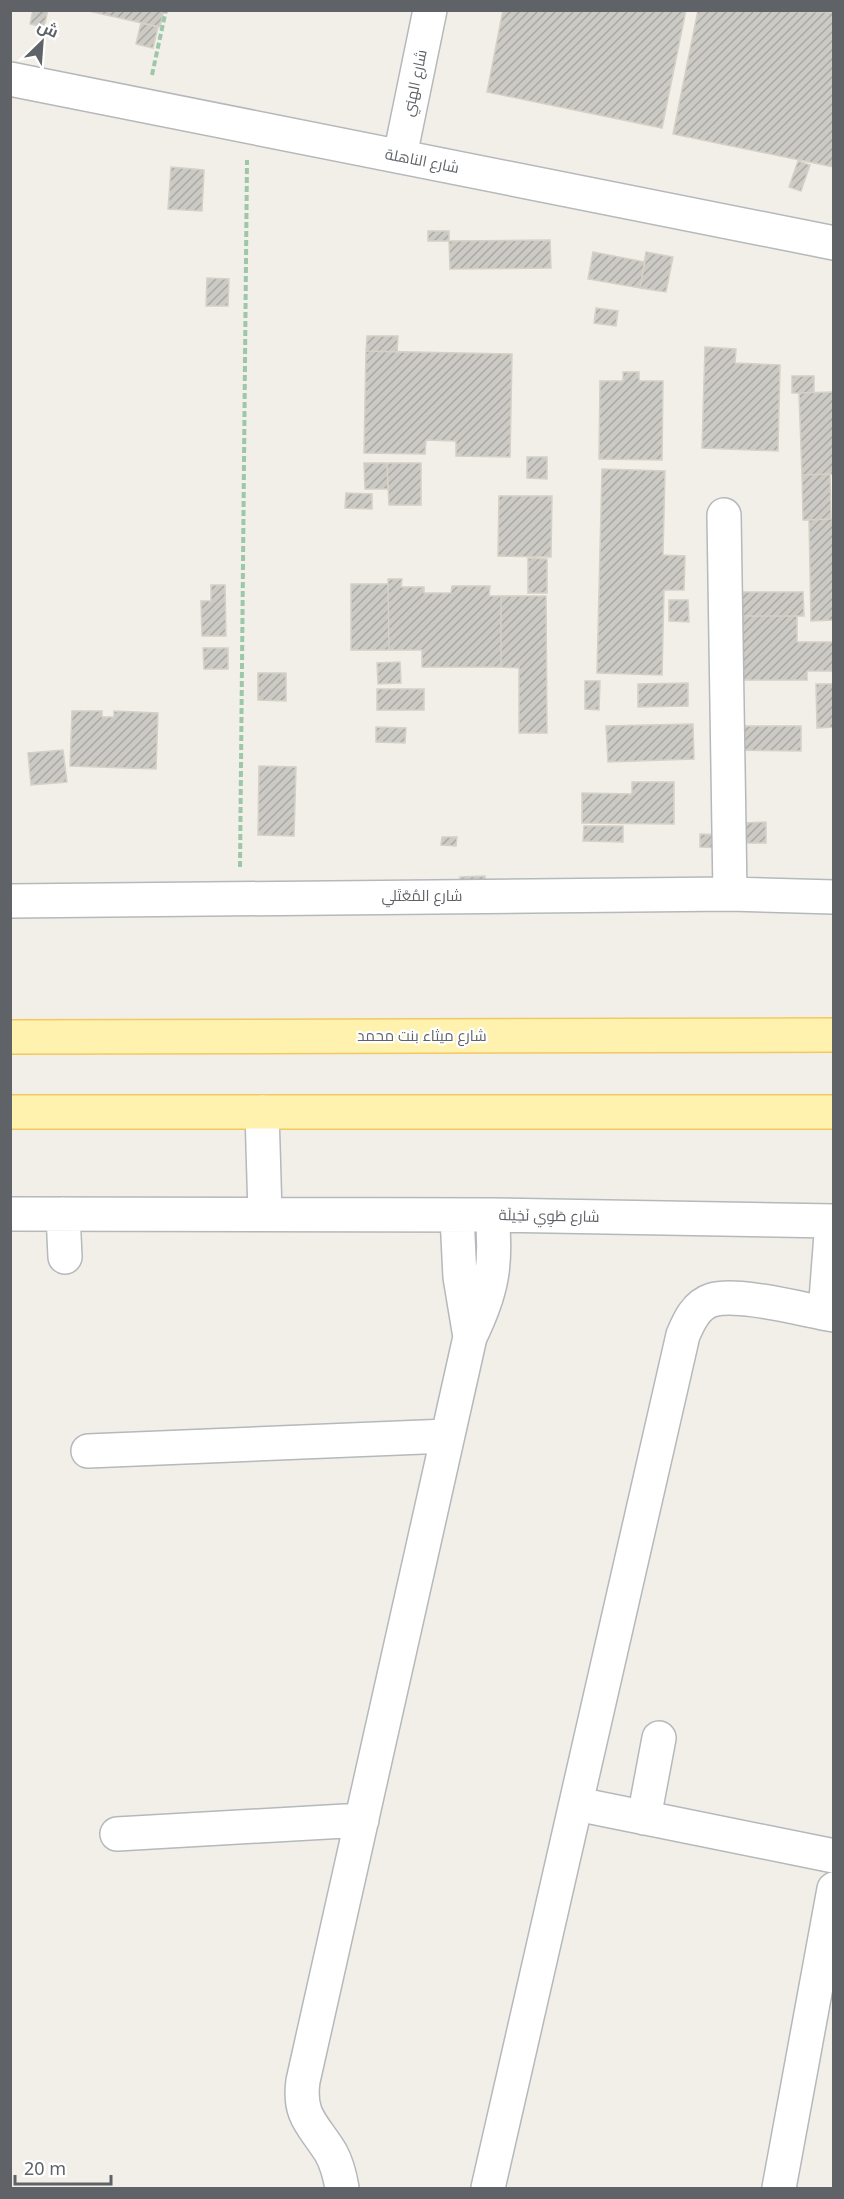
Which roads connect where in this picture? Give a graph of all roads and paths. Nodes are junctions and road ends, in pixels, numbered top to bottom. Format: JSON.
{"nodes":[{"id":1,"x":166,"y":10,"type":"edge"},
{"id":2,"x":430,"y":10,"type":"edge"},
{"id":3,"x":10,"y":79,"type":"edge"},
{"id":4,"x":145,"y":105,"type":"junction"},
{"id":5,"x":248,"y":126,"type":"junction"},
{"id":6,"x":400,"y":156,"type":"junction"},
{"id":7,"x":834,"y":243,"type":"edge"},
{"id":8,"x":724,"y":515,"type":"dead end"},
{"id":9,"x":730,"y":894,"type":"junction"},
{"id":10,"x":834,"y":897,"type":"edge"},
{"id":11,"x":240,"y":898,"type":"junction"},
{"id":12,"x":10,"y":902,"type":"edge"},
{"id":13,"x":834,"y":1035,"type":"edge"},
{"id":14,"x":10,"y":1037,"type":"edge"},
{"id":15,"x":10,"y":1112,"type":"edge"},
{"id":16,"x":262,"y":1112,"type":"junction"},
{"id":17,"x":834,"y":1112,"type":"edge"},
{"id":18,"x":10,"y":1214,"type":"edge"},
{"id":19,"x":63,"y":1214,"type":"junction"},
{"id":20,"x":265,"y":1214,"type":"junction"},
{"id":21,"x":492,"y":1215,"type":"junction"},
{"id":22,"x":458,"y":1216,"type":"junction"},
{"id":23,"x":825,"y":1221,"type":"edge"},
{"id":24,"x":65,"y":1257,"type":"dead end"},
{"id":25,"x":821,"y":1313,"type":"edge"},
{"id":26,"x":470,"y":1337,"type":"junction"},
{"id":27,"x":447,"y":1436,"type":"junction"},
{"id":28,"x":88,"y":1451,"type":"dead end"},
{"id":29,"x":658,"y":1738,"type":"dead end"},
{"id":30,"x":577,"y":1804,"type":"junction"},
{"id":31,"x":644,"y":1818,"type":"junction"},
{"id":32,"x":362,"y":1820,"type":"junction"},
{"id":33,"x":117,"y":1834,"type":"dead end"},
{"id":34,"x":834,"y":1856,"type":"edge"},
{"id":35,"x":834,"y":1889,"type":"edge"},
{"id":36,"x":342,"y":2188,"type":"edge"},
{"id":37,"x":488,"y":2188,"type":"edge"},
{"id":38,"x":779,"y":2188,"type":"edge"}],
"edges":[{"from":1,"to":4,"type":"path"},
{"from":2,"to":6,"type":"street","name":"شارع الهني"},
{"from":3,"to":4,"type":"street","name":"شارع الناهلة"},
{"from":4,"to":5,"type":"street","name":"شارع الناهلة"},
{"from":5,"to":6,"type":"street","name":"شارع الناهلة"},
{"from":5,"to":11,"type":"path"},
{"from":6,"to":7,"type":"street","name":"شارع الناهلة"},
{"from":8,"to":9,"type":"street"},
{"from":9,"to":10,"type":"street","name":"شارع المُعْتَلي"},
{"from":9,"to":11,"type":"street","name":"شارع المُعْتَلي"},
{"from":11,"to":12,"type":"street","name":"شارع المُعْتَلي"},
{"from":13,"to":14,"type":"main road","name":"شارع ميثاء بنت محمد"},
{"from":15,"to":16,"type":"main road"},
{"from":16,"to":17,"type":"main road"},
{"from":16,"to":20,"type":"street"},
{"from":18,"to":19,"type":"street","name":"شارع طَوِي نَخِيلَة"},
{"from":19,"to":20,"type":"street","name":"شارع طَوِي نَخِيلَة"},
{"from":19,"to":24,"type":"street"},
{"from":20,"to":22,"type":"street","name":"شارع طَوِي نَخِيلَة"},
{"from":21,"to":22,"type":"street","name":"شارع طَوِي نَخِيلَة"},
{"from":21,"to":23,"type":"street","name":"شارع طَوِي نَخِيلَة"},
{"from":21,"to":26,"type":"street"},
{"from":22,"to":26,"type":"street"},
{"from":23,"to":25,"type":"street"},
{"from":25,"to":30,"type":"street"},
{"from":26,"to":27,"type":"street"},
{"from":27,"to":28,"type":"street"},
{"from":27,"to":32,"type":"street"},
{"from":29,"to":31,"type":"street"},
{"from":30,"to":31,"type":"street"},
{"from":30,"to":37,"type":"street"},
{"from":31,"to":34,"type":"street"},
{"from":32,"to":33,"type":"street"},
{"from":32,"to":36,"type":"street"},
{"from":35,"to":38,"type":"street"}]}
